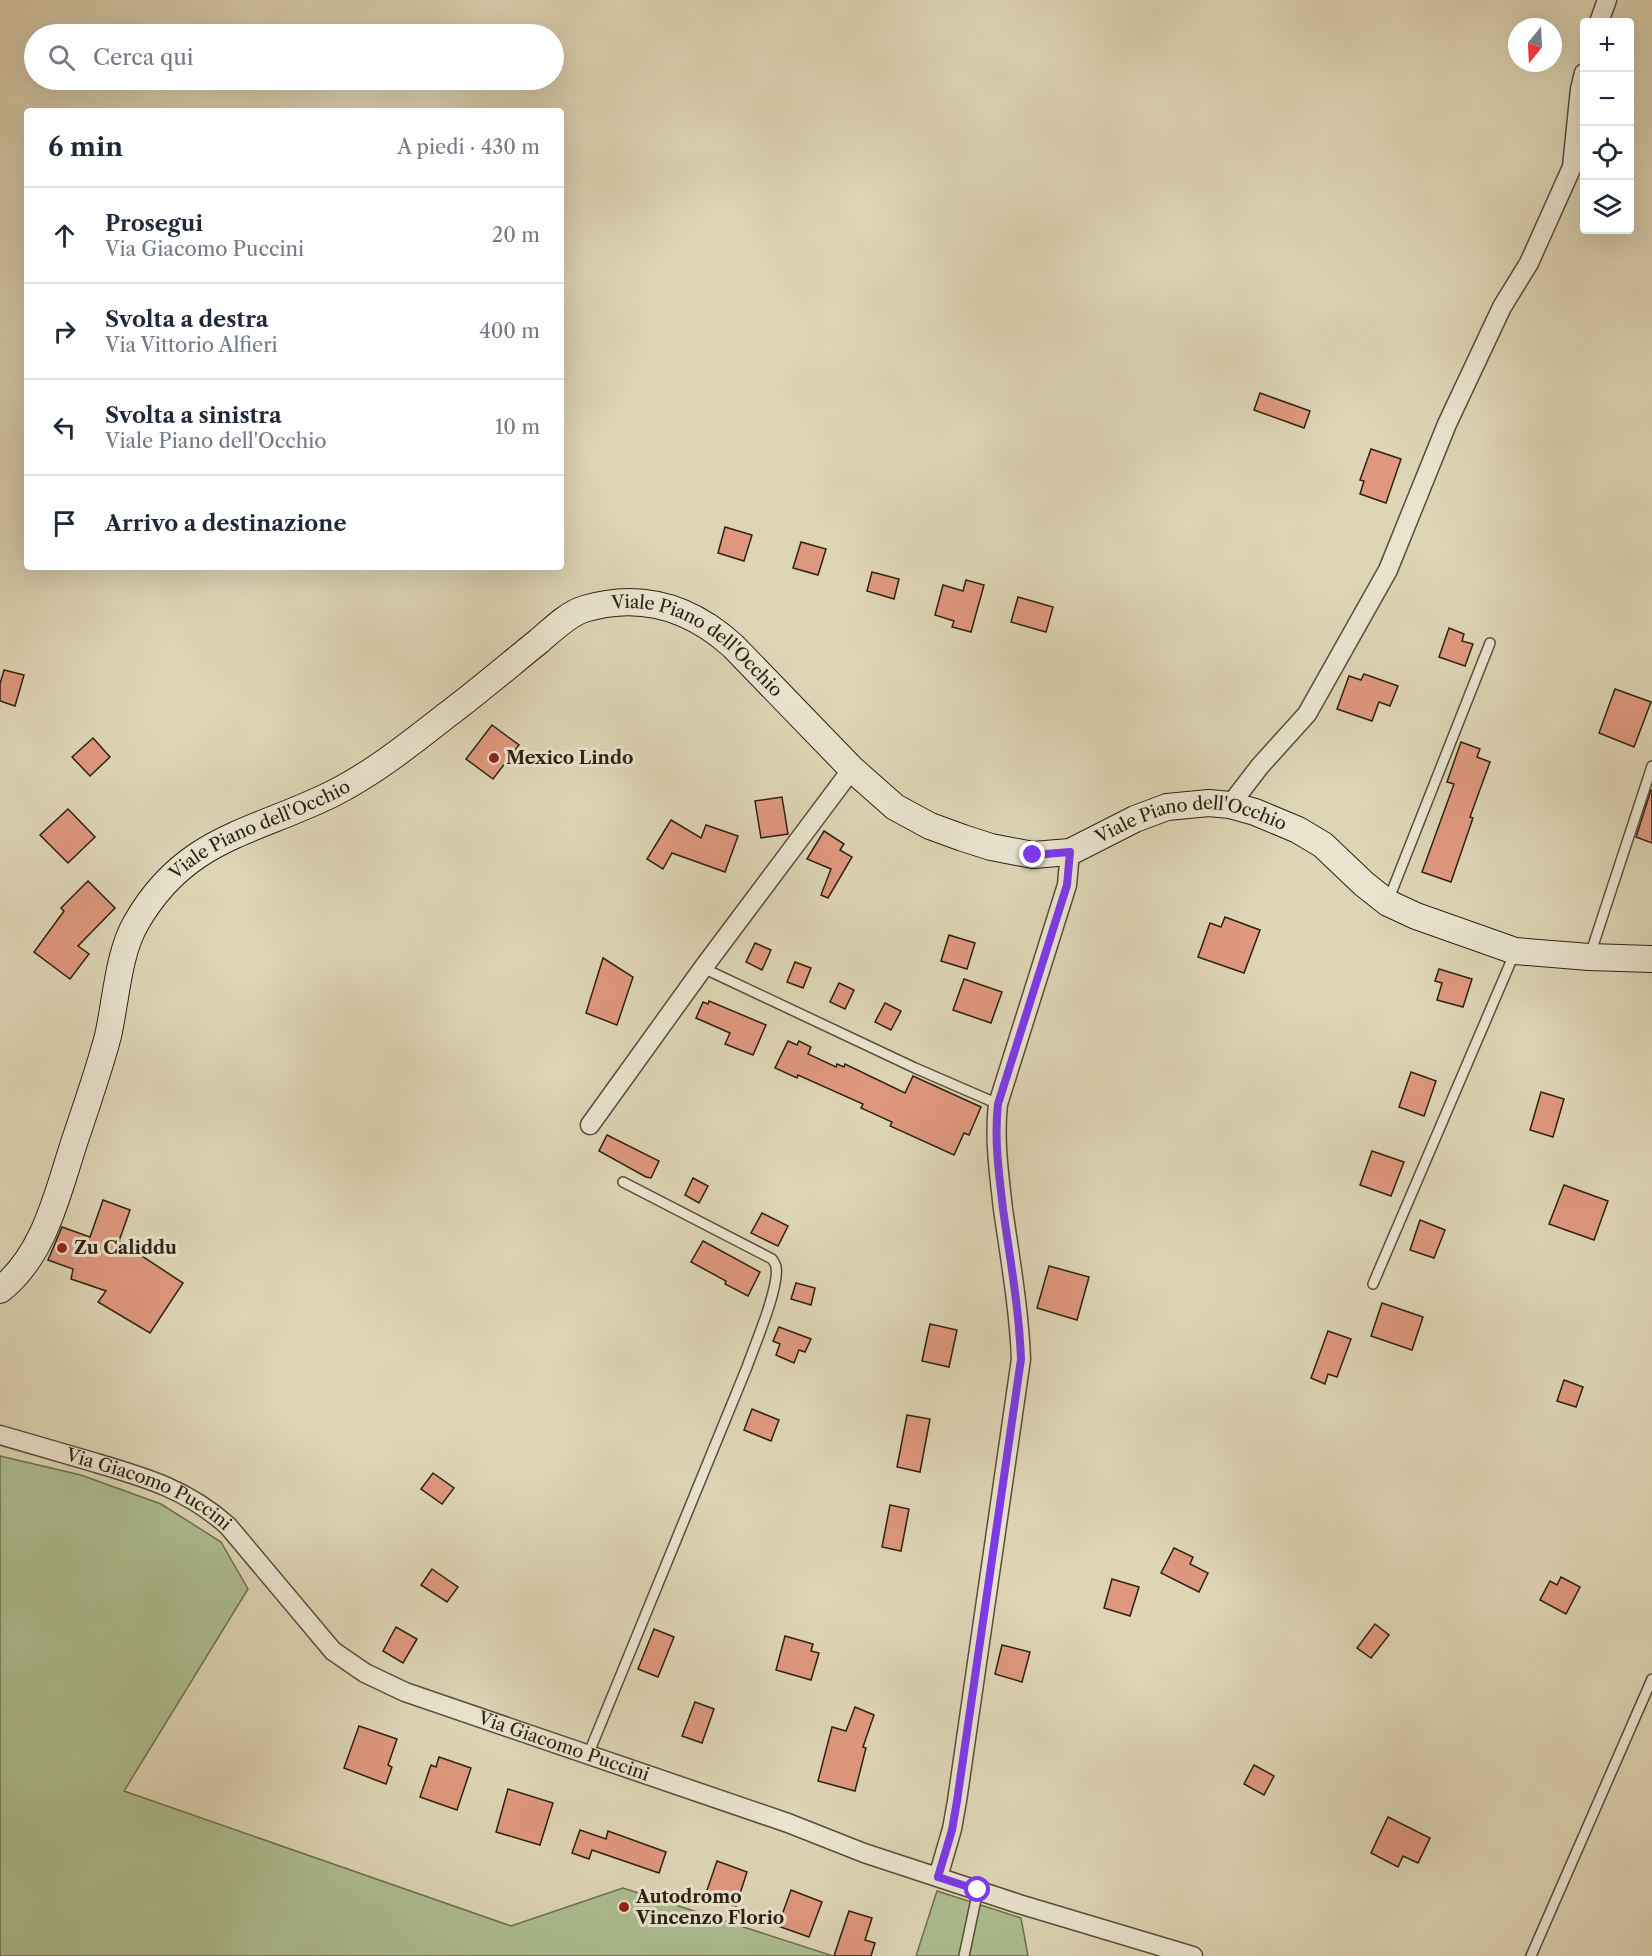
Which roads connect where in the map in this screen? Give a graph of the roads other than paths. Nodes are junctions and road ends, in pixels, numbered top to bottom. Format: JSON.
{"nodes":[{"id":1,"x":1607,"y":0,"type":"edge"},
{"id":2,"x":1600,"y":18,"type":"edge"},
{"id":3,"x":1580,"y":89,"type":"edge"},
{"id":4,"x":1490,"y":643,"type":"dead end"},
{"id":5,"x":1652,"y":766,"type":"edge"},
{"id":6,"x":852,"y":769,"type":"junction"},
{"id":7,"x":1230,"y":805,"type":"junction"},
{"id":8,"x":1070,"y":852,"type":"junction"},
{"id":9,"x":1388,"y":903,"type":"junction"},
{"id":10,"x":1515,"y":951,"type":"junction"},
{"id":11,"x":1589,"y":957,"type":"junction"},
{"id":12,"x":1652,"y":959,"type":"edge"},
{"id":13,"x":703,"y":968,"type":"junction"},
{"id":14,"x":998,"y":1104,"type":"junction"},
{"id":15,"x":590,"y":1125,"type":"dead end"},
{"id":16,"x":623,"y":1182,"type":"dead end"},
{"id":17,"x":1373,"y":1284,"type":"dead end"},
{"id":18,"x":0,"y":1290,"type":"edge"},
{"id":19,"x":0,"y":1435,"type":"edge"},
{"id":20,"x":1652,"y":1679,"type":"edge"},
{"id":21,"x":588,"y":1755,"type":"junction"},
{"id":22,"x":938,"y":1877,"type":"junction"},
{"id":23,"x":978,"y":1890,"type":"junction"},
{"id":24,"x":964,"y":1956,"type":"edge"},
{"id":25,"x":1193,"y":1956,"type":"edge"},
{"id":26,"x":1531,"y":1956,"type":"edge"}],
"edges":[{"from":1,"to":2,"type":"street"},
{"from":3,"to":7,"type":"street"},
{"from":4,"to":9,"type":"lane"},
{"from":5,"to":11,"type":"lane"},
{"from":6,"to":8,"type":"main road","name":"Viale Piano dell'Occhio"},
{"from":6,"to":13,"type":"street"},
{"from":6,"to":18,"type":"main road","name":"Viale Piano dell'Occhio"},
{"from":7,"to":8,"type":"main road","name":"Viale Piano dell'Occhio"},
{"from":7,"to":9,"type":"main road","name":"Viale Piano dell'Occhio"},
{"from":8,"to":14,"type":"street"},
{"from":9,"to":10,"type":"main road","name":"Viale Piano dell'Occhio"},
{"from":10,"to":11,"type":"main road","name":"Viale Piano dell'Occhio"},
{"from":10,"to":17,"type":"lane"},
{"from":11,"to":12,"type":"main road","name":"Viale Piano dell'Occhio"},
{"from":13,"to":14,"type":"lane"},
{"from":13,"to":15,"type":"street"},
{"from":14,"to":22,"type":"street"},
{"from":16,"to":21,"type":"lane"},
{"from":19,"to":21,"type":"street","name":"Via Giacomo Puccini"},
{"from":20,"to":26,"type":"lane"},
{"from":21,"to":22,"type":"street","name":"Via Giacomo Puccini"},
{"from":22,"to":23,"type":"street","name":"Via Giacomo Puccini"},
{"from":23,"to":24,"type":"lane"},
{"from":23,"to":25,"type":"street","name":"Via Giacomo Puccini"}]}
